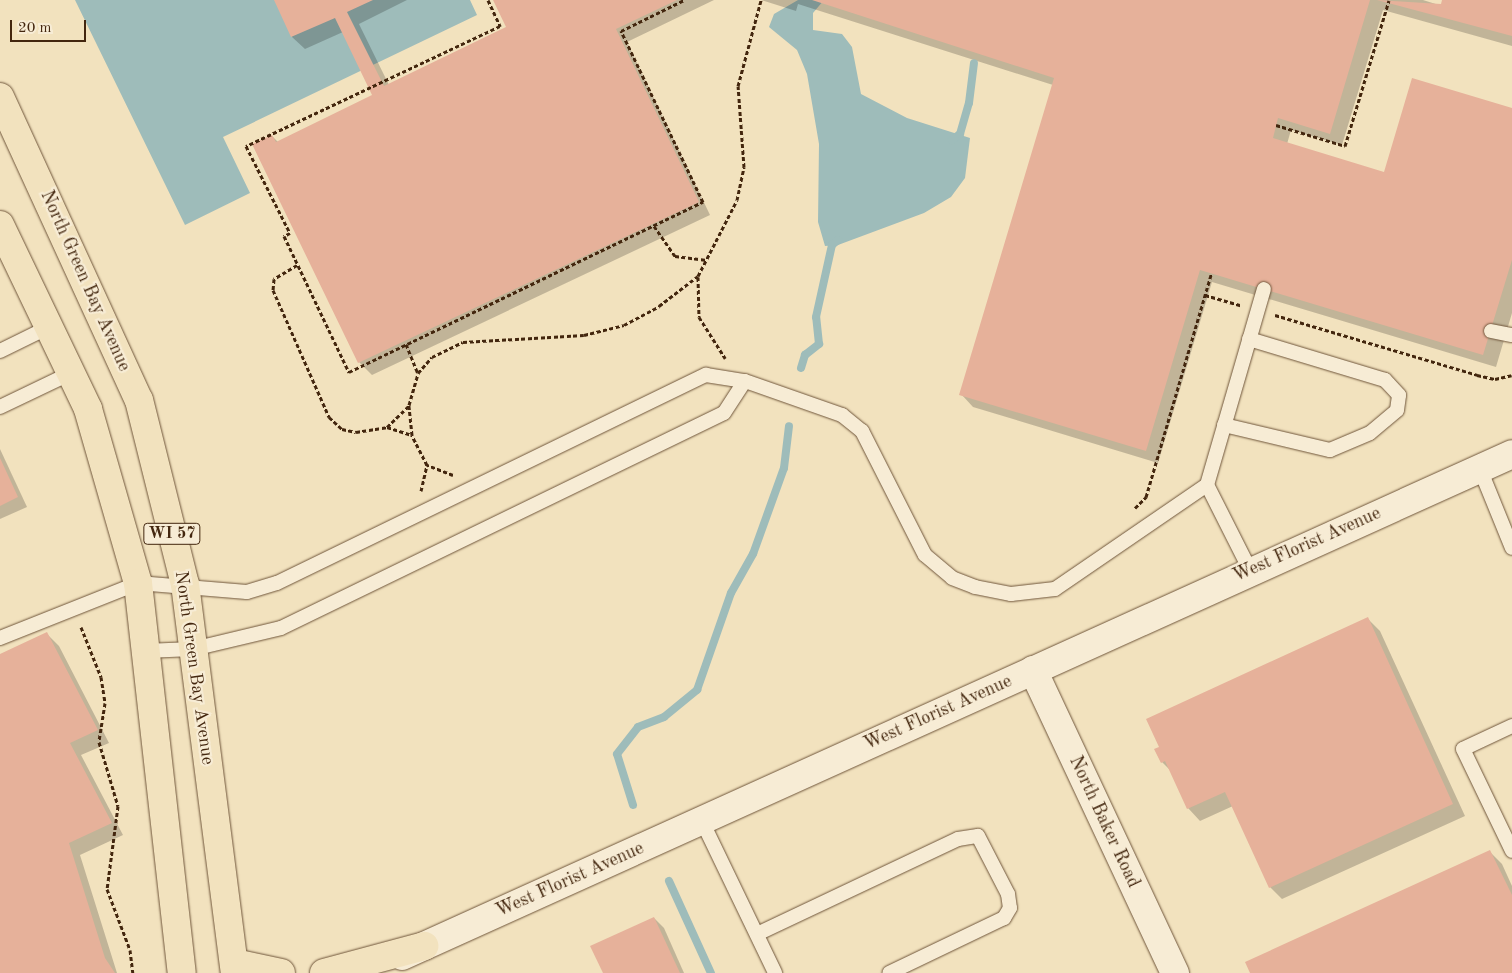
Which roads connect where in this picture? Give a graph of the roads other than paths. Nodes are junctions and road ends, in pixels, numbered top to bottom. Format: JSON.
{"nodes":[{"id":1,"x":0,"y":97,"type":"edge"},
{"id":2,"x":0,"y":224,"type":"edge"},
{"id":3,"x":1264,"y":290,"type":"dead end"},
{"id":4,"x":49,"y":328,"type":"junction"},
{"id":5,"x":1491,"y":331,"type":"dead end"},
{"id":6,"x":1512,"y":335,"type":"edge"},
{"id":7,"x":1249,"y":339,"type":"junction"},
{"id":8,"x":0,"y":351,"type":"edge"},
{"id":9,"x":71,"y":373,"type":"junction"},
{"id":10,"x":745,"y":381,"type":"junction"},
{"id":11,"x":0,"y":407,"type":"edge"},
{"id":12,"x":1224,"y":425,"type":"junction"},
{"id":13,"x":1512,"y":454,"type":"edge"},
{"id":14,"x":1480,"y":469,"type":"junction"},
{"id":15,"x":1207,"y":484,"type":"junction"},
{"id":16,"x":1512,"y":548,"type":"edge"},
{"id":17,"x":1250,"y":570,"type":"junction"},
{"id":18,"x":138,"y":583,"type":"junction"},
{"id":19,"x":185,"y":584,"type":"junction"},
{"id":20,"x":0,"y":638,"type":"edge"},
{"id":21,"x":193,"y":649,"type":"junction"},
{"id":22,"x":145,"y":651,"type":"junction"},
{"id":23,"x":1033,"y":670,"type":"junction"},
{"id":24,"x":1512,"y":726,"type":"edge"},
{"id":25,"x":701,"y":819,"type":"junction"},
{"id":26,"x":1512,"y":851,"type":"edge"},
{"id":27,"x":757,"y":934,"type":"junction"},
{"id":28,"x":424,"y":946,"type":"junction"},
{"id":29,"x":234,"y":968,"type":"edge"},
{"id":30,"x":373,"y":971,"type":"edge"},
{"id":31,"x":182,"y":973,"type":"edge"},
{"id":32,"x":281,"y":973,"type":"edge"},
{"id":33,"x":324,"y":973,"type":"edge"},
{"id":34,"x":775,"y":973,"type":"edge"},
{"id":35,"x":889,"y":973,"type":"edge"},
{"id":36,"x":1175,"y":973,"type":"edge"}],
"edges":[{"from":1,"to":19,"type":"main road","name":"North Green Bay Avenue","number":"WI 57"},
{"from":2,"to":4,"type":"main road","number":"WI 57"},
{"from":3,"to":7,"type":"lane"},
{"from":4,"to":8,"type":"lane"},
{"from":4,"to":9,"type":"main road","number":"WI 57"},
{"from":5,"to":6,"type":"lane"},
{"from":7,"to":12,"type":"lane"},
{"from":7,"to":12,"type":"lane"},
{"from":9,"to":11,"type":"lane"},
{"from":9,"to":18,"type":"main road","number":"WI 57"},
{"from":10,"to":15,"type":"lane"},
{"from":10,"to":19,"type":"lane"},
{"from":10,"to":21,"type":"lane"},
{"from":12,"to":15,"type":"lane"},
{"from":13,"to":14,"type":"street","name":"West Florist Avenue"},
{"from":14,"to":16,"type":"lane"},
{"from":14,"to":17,"type":"street","name":"West Florist Avenue"},
{"from":15,"to":17,"type":"lane"},
{"from":17,"to":23,"type":"street","name":"West Florist Avenue"},
{"from":18,"to":19,"type":"lane"},
{"from":18,"to":20,"type":"lane"},
{"from":18,"to":22,"type":"main road","number":"WI 57"},
{"from":19,"to":21,"type":"main road","name":"North Green Bay Avenue","number":"WI 57"},
{"from":21,"to":22,"type":"lane"},
{"from":21,"to":29,"type":"main road","name":"North Green Bay Avenue","number":"WI 57"},
{"from":22,"to":31,"type":"main road","number":"WI 57"},
{"from":23,"to":25,"type":"street","name":"West Florist Avenue"},
{"from":23,"to":36,"type":"street","name":"North Baker Road"},
{"from":24,"to":26,"type":"lane"},
{"from":25,"to":27,"type":"lane"},
{"from":25,"to":28,"type":"street","name":"West Florist Avenue"},
{"from":27,"to":34,"type":"lane"},
{"from":27,"to":35,"type":"lane"},
{"from":28,"to":30,"type":"street","name":"West Florist Avenue"},
{"from":28,"to":33,"type":"main road"},
{"from":29,"to":32,"type":"main road"}]}
